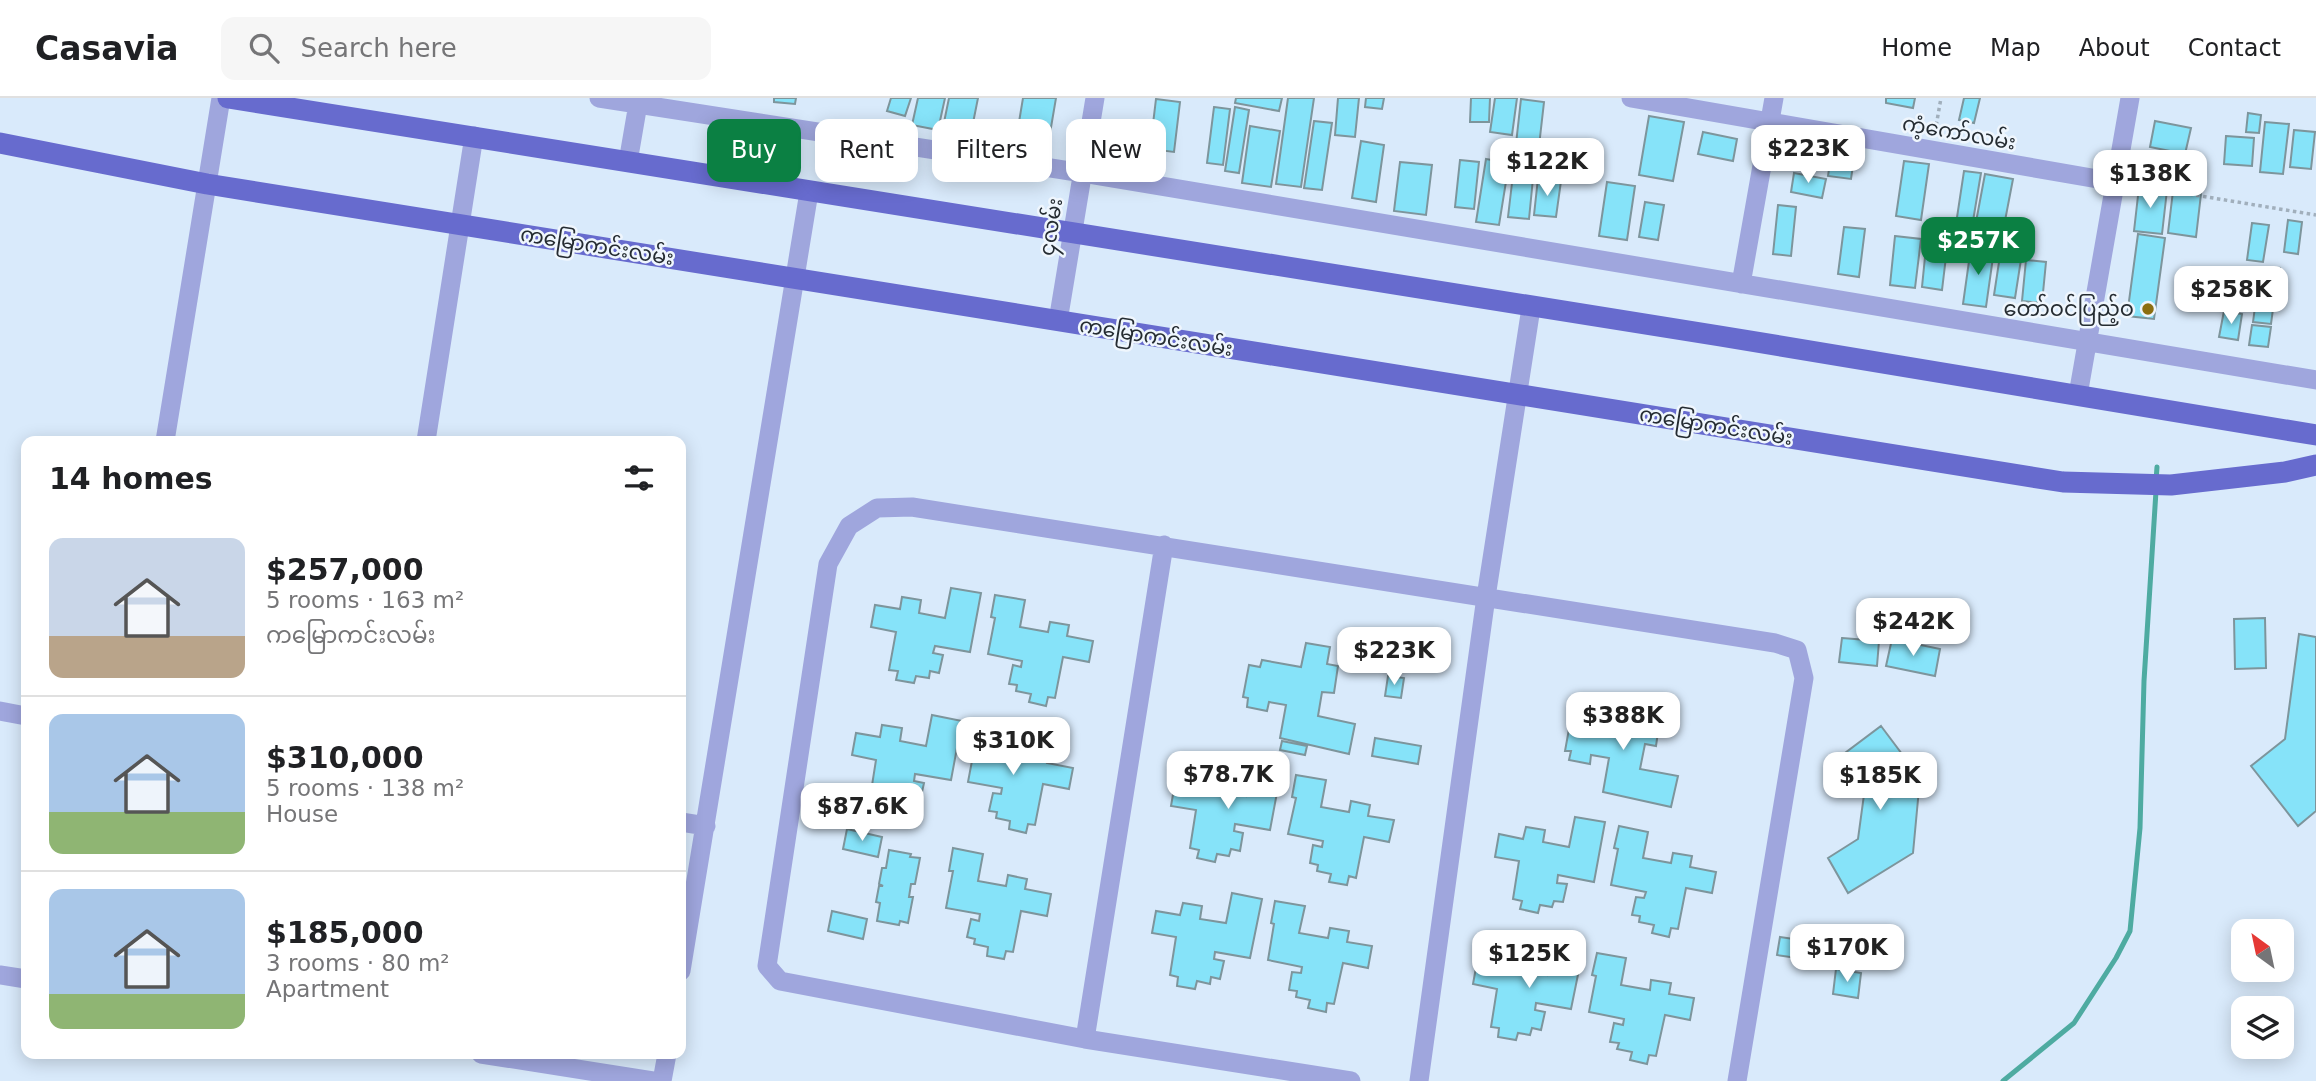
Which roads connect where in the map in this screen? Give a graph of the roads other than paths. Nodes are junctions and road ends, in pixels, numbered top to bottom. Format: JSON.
{"nodes":[{"id":1,"x":221,"y":98,"type":"edge"},
{"id":2,"x":228,"y":98,"type":"edge"},
{"id":3,"x":598,"y":98,"type":"edge"},
{"id":4,"x":1095,"y":98,"type":"edge"},
{"id":5,"x":1631,"y":98,"type":"edge"},
{"id":6,"x":1773,"y":98,"type":"edge"},
{"id":7,"x":2130,"y":98,"type":"edge"},
{"id":8,"x":639,"y":101,"type":"edge"},
{"id":9,"x":1092,"y":119,"type":"edge"},
{"id":10,"x":1771,"y":122,"type":"junction"},
{"id":11,"x":474,"y":136,"type":"junction"},
{"id":12,"x":0,"y":143,"type":"edge"},
{"id":13,"x":628,"y":162,"type":"junction"},
{"id":14,"x":1066,"y":170,"type":"edge"},
{"id":15,"x":1081,"y":182,"type":"edge"},
{"id":16,"x":1136,"y":182,"type":"edge"},
{"id":17,"x":2115,"y":182,"type":"junction"},
{"id":18,"x":206,"y":184,"type":"junction"},
{"id":19,"x":809,"y":192,"type":"junction"},
{"id":20,"x":460,"y":224,"type":"junction"},
{"id":21,"x":1072,"y":234,"type":"junction"},
{"id":22,"x":795,"y":279,"type":"junction"},
{"id":23,"x":1741,"y":284,"type":"junction"},
{"id":24,"x":1531,"y":308,"type":"junction"},
{"id":25,"x":1058,"y":321,"type":"junction"},
{"id":26,"x":2087,"y":342,"type":"junction"},
{"id":27,"x":2316,"y":380,"type":"edge"},
{"id":28,"x":2078,"y":395,"type":"junction"},
{"id":29,"x":1517,"y":396,"type":"junction"},
{"id":30,"x":2316,"y":435,"type":"edge"},
{"id":31,"x":166,"y":436,"type":"edge"},
{"id":32,"x":427,"y":436,"type":"edge"},
{"id":33,"x":2316,"y":465,"type":"edge"},
{"id":34,"x":1164,"y":545,"type":"junction"},
{"id":35,"x":1486,"y":597,"type":"junction"},
{"id":36,"x":0,"y":711,"type":"edge"},
{"id":37,"x":21,"y":715,"type":"edge"},
{"id":38,"x":686,"y":823,"type":"edge"},
{"id":39,"x":706,"y":826,"type":"junction"},
{"id":40,"x":686,"y":942,"type":"edge"},
{"id":41,"x":0,"y":975,"type":"edge"},
{"id":42,"x":21,"y":978,"type":"edge"},
{"id":43,"x":1085,"y":1039,"type":"junction"},
{"id":44,"x":513,"y":1059,"type":"edge"},
{"id":45,"x":666,"y":1059,"type":"edge"},
{"id":46,"x":653,"y":1081,"type":"edge"},
{"id":47,"x":662,"y":1081,"type":"edge"},
{"id":48,"x":1352,"y":1081,"type":"edge"},
{"id":49,"x":1419,"y":1081,"type":"edge"},
{"id":50,"x":1737,"y":1081,"type":"edge"}],
"edges":[{"from":1,"to":18,"type":"street"},
{"from":2,"to":11,"type":"main road"},
{"from":3,"to":8,"type":"street"},
{"from":4,"to":9,"type":"street","name":"၄လမ်း"},
{"from":5,"to":10,"type":"street","name":"ကံ့ကော်လမ်း"},
{"from":6,"to":10,"type":"street"},
{"from":7,"to":17,"type":"street"},
{"from":8,"to":13,"type":"street"},
{"from":8,"to":14,"type":"street"},
{"from":10,"to":17,"type":"street","name":"ကံ့ကော်လမ်း"},
{"from":10,"to":23,"type":"street"},
{"from":11,"to":13,"type":"main road"},
{"from":11,"to":20,"type":"street"},
{"from":12,"to":18,"type":"main road","name":"ကမြောကင်းလမ်း"},
{"from":13,"to":19,"type":"main road"},
{"from":15,"to":21,"type":"street","name":"၄လမ်း"},
{"from":16,"to":23,"type":"street"},
{"from":17,"to":26,"type":"street"},
{"from":18,"to":20,"type":"main road","name":"ကမြောကင်းလမ်း"},
{"from":18,"to":31,"type":"street"},
{"from":19,"to":21,"type":"main road"},
{"from":19,"to":22,"type":"street"},
{"from":20,"to":22,"type":"main road","name":"ကမြောကင်းလမ်း"},
{"from":20,"to":32,"type":"street"},
{"from":21,"to":24,"type":"main road"},
{"from":21,"to":25,"type":"street","name":"၄လမ်း"},
{"from":22,"to":25,"type":"main road","name":"ကမြောကင်းလမ်း"},
{"from":22,"to":39,"type":"street"},
{"from":23,"to":26,"type":"street"},
{"from":24,"to":28,"type":"main road"},
{"from":24,"to":29,"type":"street"},
{"from":25,"to":29,"type":"main road","name":"ကမြောကင်းလမ်း"},
{"from":26,"to":27,"type":"street"},
{"from":26,"to":28,"type":"street"},
{"from":28,"to":30,"type":"main road"},
{"from":29,"to":33,"type":"main road","name":"ကမြောကင်းလမ်း"},
{"from":29,"to":35,"type":"street"},
{"from":34,"to":35,"type":"street"},
{"from":34,"to":43,"type":"street"},
{"from":34,"to":43,"type":"street"},
{"from":35,"to":49,"type":"street"},
{"from":35,"to":50,"type":"street"},
{"from":36,"to":37,"type":"street"},
{"from":38,"to":39,"type":"street"},
{"from":39,"to":40,"type":"street"},
{"from":41,"to":42,"type":"street"},
{"from":43,"to":48,"type":"street"},
{"from":44,"to":46,"type":"street"},
{"from":45,"to":47,"type":"street"}]}
